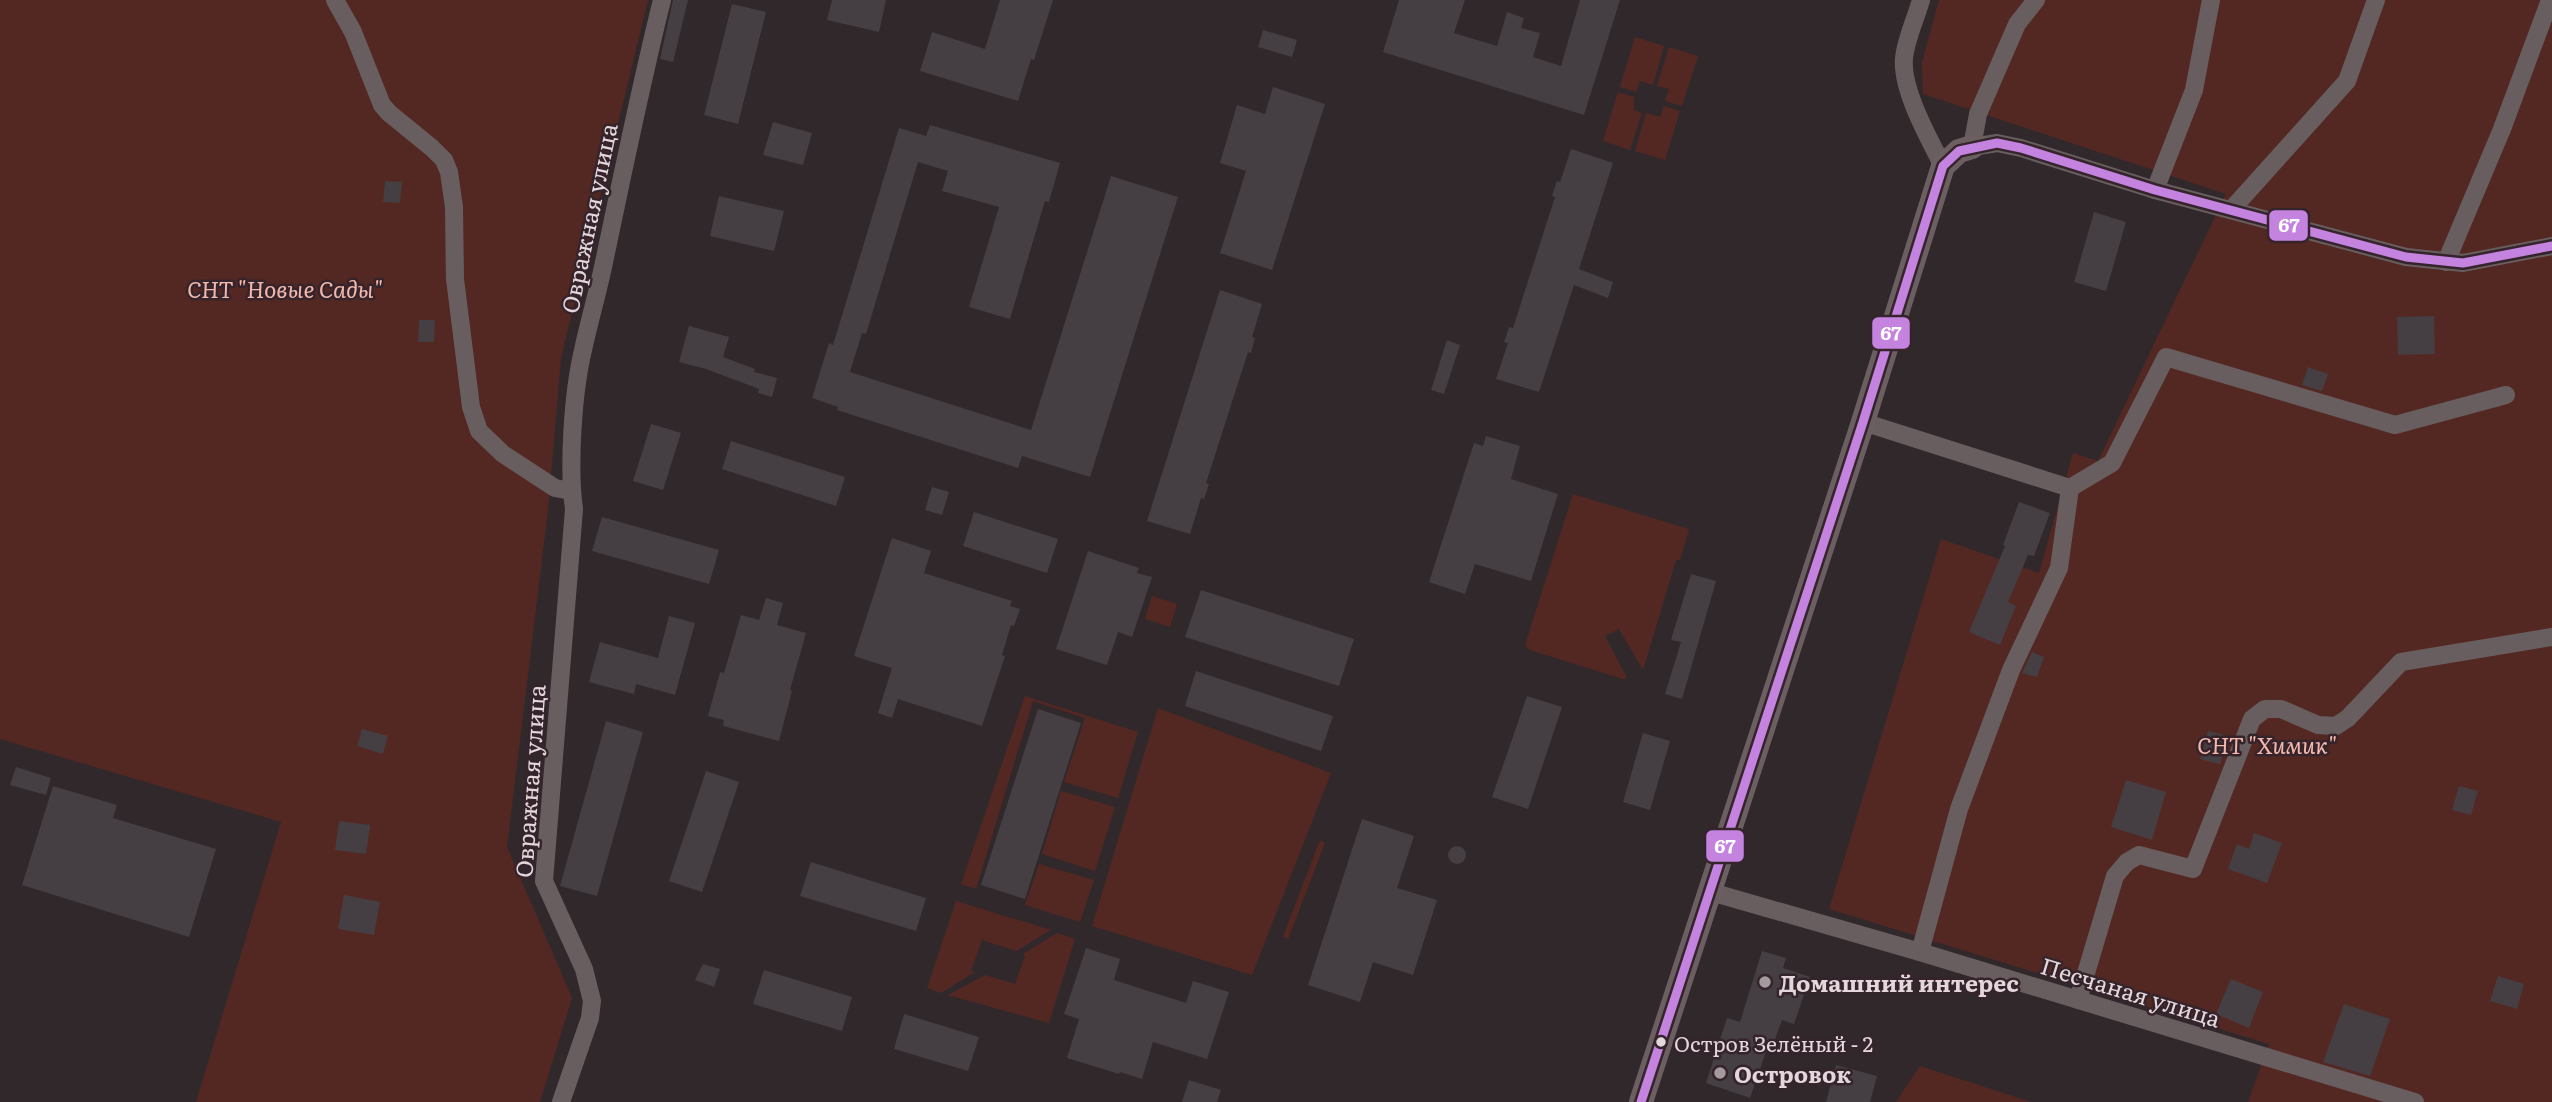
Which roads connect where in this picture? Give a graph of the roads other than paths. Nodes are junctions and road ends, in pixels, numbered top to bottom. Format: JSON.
{"nodes":[{"id":1,"x":335,"y":0,"type":"edge"},
{"id":2,"x":662,"y":0,"type":"edge"},
{"id":3,"x":1921,"y":0,"type":"edge"},
{"id":4,"x":2036,"y":0,"type":"edge"},
{"id":5,"x":2211,"y":0,"type":"edge"},
{"id":6,"x":2376,"y":0,"type":"edge"},
{"id":7,"x":2550,"y":0,"type":"edge"},
{"id":8,"x":1972,"y":147,"type":"junction"},
{"id":9,"x":1943,"y":166,"type":"junction"},
{"id":10,"x":2155,"y":190,"type":"junction"},
{"id":11,"x":2231,"y":210,"type":"junction"},
{"id":12,"x":2552,"y":246,"type":"edge"},
{"id":13,"x":2446,"y":262,"type":"junction"},
{"id":14,"x":2506,"y":395,"type":"dead end"},
{"id":15,"x":1863,"y":422,"type":"junction"},
{"id":16,"x":2070,"y":488,"type":"junction"},
{"id":17,"x":571,"y":491,"type":"junction"},
{"id":18,"x":2552,"y":637,"type":"edge"},
{"id":19,"x":1711,"y":892,"type":"junction"},
{"id":20,"x":1920,"y":952,"type":"junction"},
{"id":21,"x":2078,"y":1000,"type":"junction"},
{"id":22,"x":561,"y":1102,"type":"edge"},
{"id":23,"x":1641,"y":1102,"type":"edge"},
{"id":24,"x":2415,"y":1102,"type":"edge"}],
"edges":[{"from":1,"to":17,"type":"street"},
{"from":2,"to":17,"type":"street","name":"Овражная улица"},
{"from":3,"to":9,"type":"street"},
{"from":4,"to":8,"type":"street"},
{"from":5,"to":10,"type":"street"},
{"from":6,"to":11,"type":"street"},
{"from":7,"to":13,"type":"street"},
{"from":8,"to":9,"type":"street"},
{"from":8,"to":10,"type":"street"},
{"from":9,"to":15,"type":"street"},
{"from":10,"to":11,"type":"street"},
{"from":11,"to":13,"type":"street"},
{"from":12,"to":13,"type":"street"},
{"from":14,"to":16,"type":"street"},
{"from":15,"to":16,"type":"street"},
{"from":15,"to":19,"type":"street"},
{"from":16,"to":20,"type":"street"},
{"from":17,"to":22,"type":"street","name":"Овражная улица"},
{"from":18,"to":21,"type":"street"},
{"from":19,"to":20,"type":"street","name":"Песчаная улица"},
{"from":19,"to":23,"type":"street"},
{"from":20,"to":21,"type":"street","name":"Песчаная улица"},
{"from":21,"to":24,"type":"street","name":"Песчаная улица"}]}
